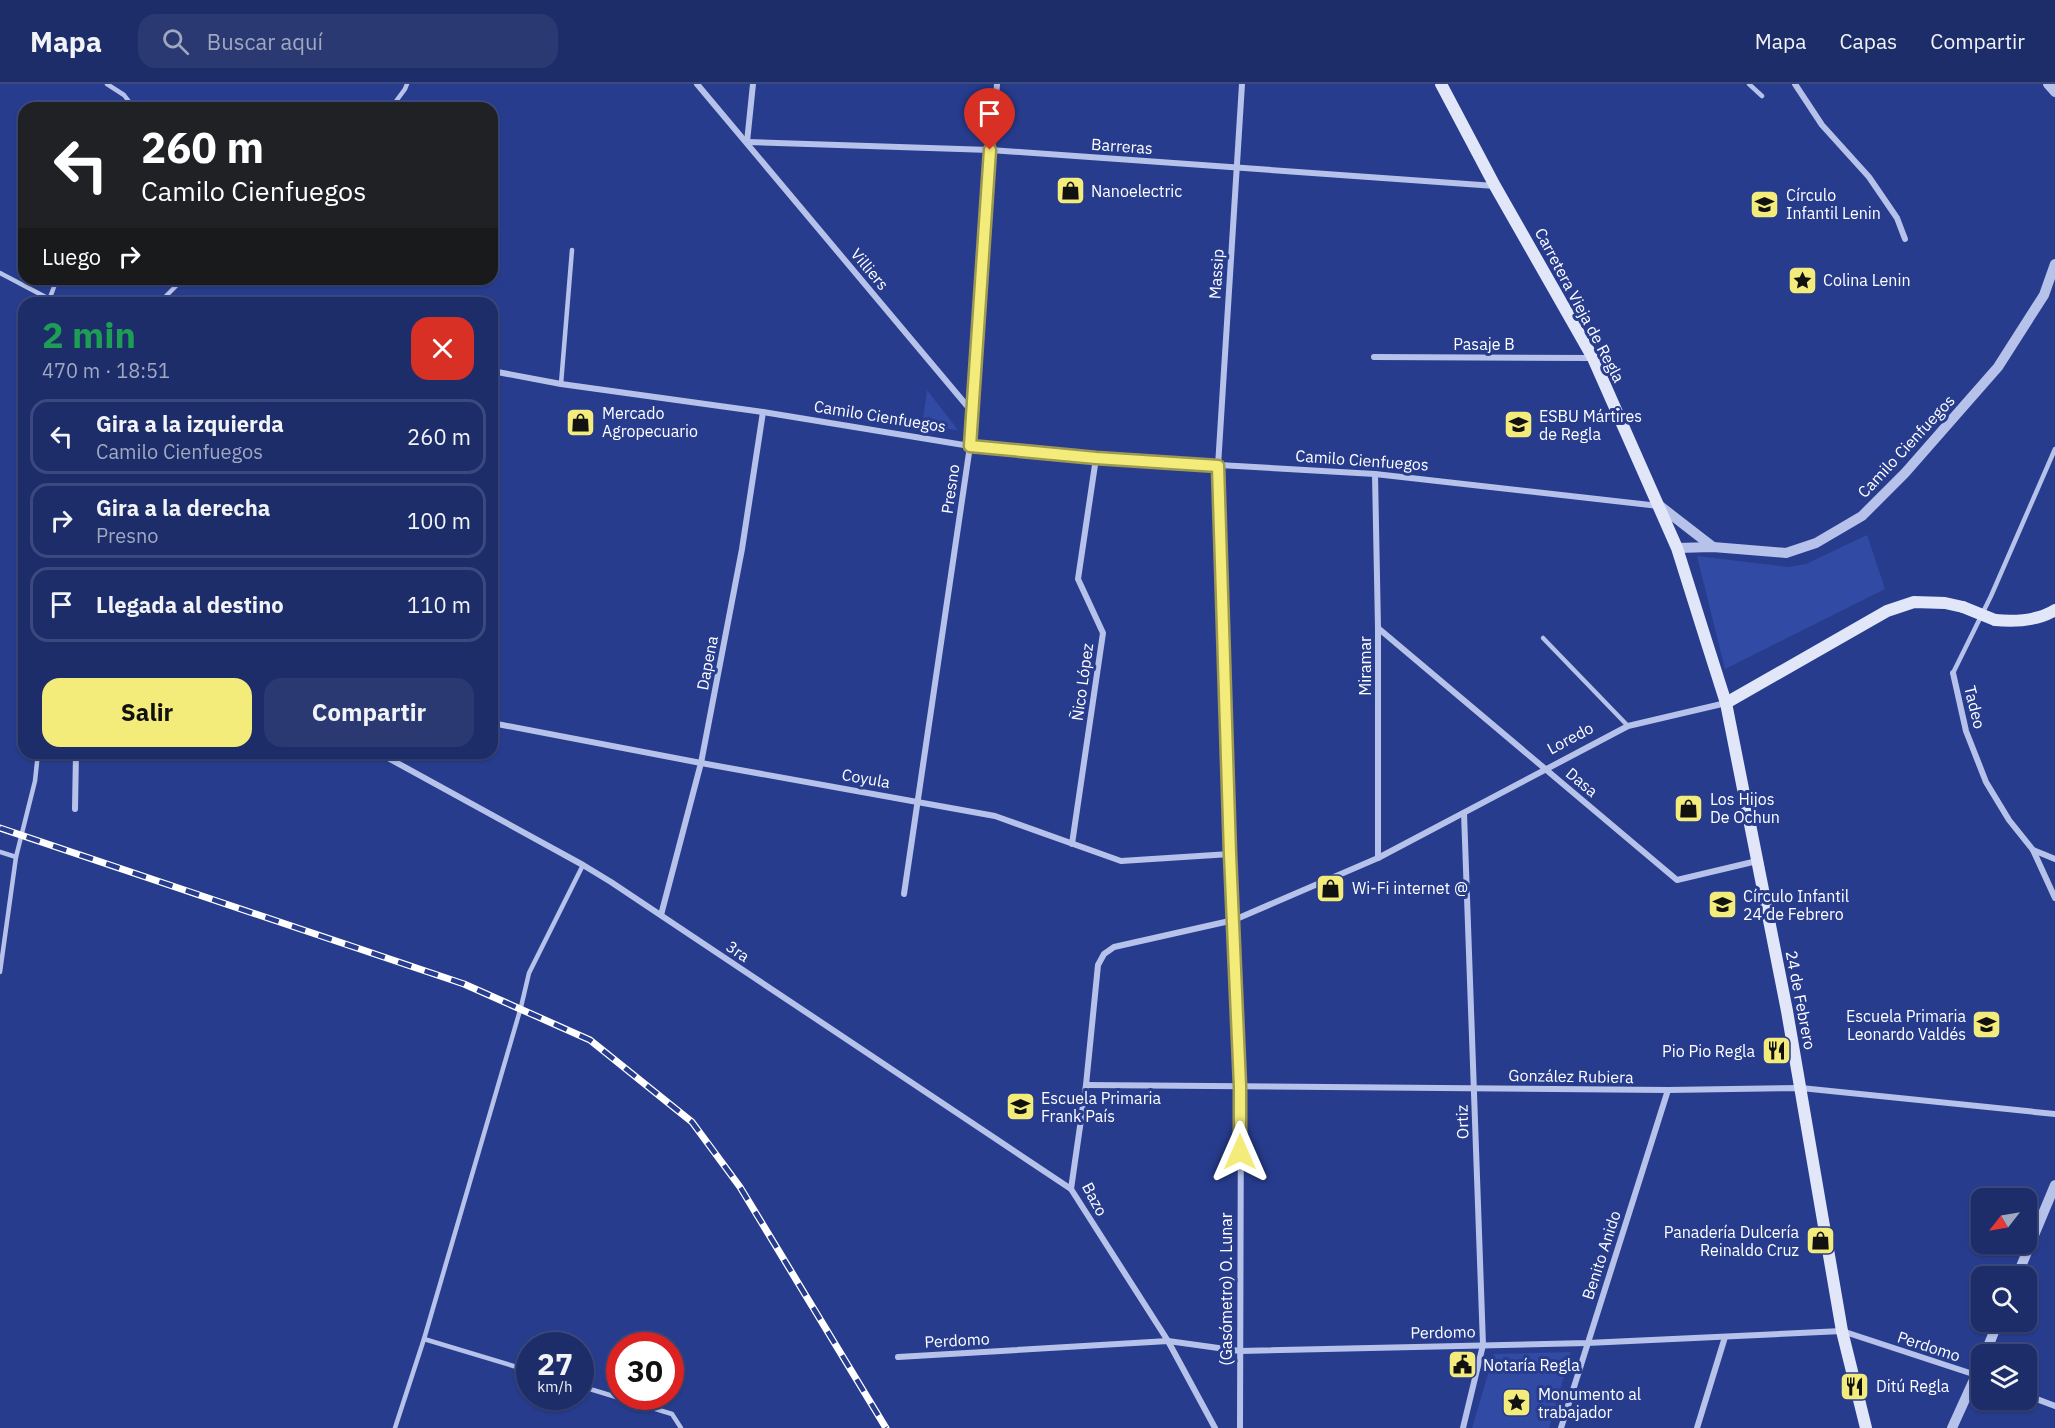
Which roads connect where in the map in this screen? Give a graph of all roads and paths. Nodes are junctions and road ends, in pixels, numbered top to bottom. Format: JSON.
{"nodes":[{"id":1,"x":107,"y":84,"type":"edge"},
{"id":2,"x":407,"y":84,"type":"edge"},
{"id":3,"x":697,"y":84,"type":"edge"},
{"id":4,"x":753,"y":84,"type":"edge"},
{"id":5,"x":996,"y":84,"type":"edge"},
{"id":6,"x":1242,"y":84,"type":"edge"},
{"id":7,"x":1441,"y":84,"type":"edge"},
{"id":8,"x":1749,"y":84,"type":"edge"},
{"id":9,"x":1795,"y":84,"type":"edge"},
{"id":10,"x":2048,"y":84,"type":"edge"},
{"id":11,"x":2055,"y":92,"type":"edge"},
{"id":12,"x":1762,"y":96,"type":"dead end"},
{"id":13,"x":129,"y":102,"type":"edge"},
{"id":14,"x":396,"y":102,"type":"edge"},
{"id":15,"x":747,"y":142,"type":"junction"},
{"id":16,"x":990,"y":150,"type":"junction"},
{"id":17,"x":1237,"y":168,"type":"junction"},
{"id":18,"x":1495,"y":186,"type":"junction"},
{"id":19,"x":1905,"y":239,"type":"dead end"},
{"id":20,"x":572,"y":250,"type":"dead end"},
{"id":21,"x":2055,"y":264,"type":"edge"},
{"id":22,"x":0,"y":273,"type":"edge"},
{"id":23,"x":18,"y":283,"type":"edge"},
{"id":24,"x":21,"y":285,"type":"edge"},
{"id":25,"x":177,"y":285,"type":"edge"},
{"id":26,"x":43,"y":297,"type":"edge"},
{"id":27,"x":165,"y":297,"type":"edge"},
{"id":28,"x":1374,"y":357,"type":"dead end"},
{"id":29,"x":1593,"y":358,"type":"junction"},
{"id":30,"x":498,"y":373,"type":"edge"},
{"id":31,"x":561,"y":384,"type":"junction"},
{"id":32,"x":763,"y":412,"type":"junction"},
{"id":33,"x":973,"y":413,"type":"junction"},
{"id":34,"x":970,"y":446,"type":"junction"},
{"id":35,"x":2055,"y":450,"type":"edge"},
{"id":36,"x":1096,"y":458,"type":"junction"},
{"id":37,"x":1218,"y":466,"type":"junction"},
{"id":38,"x":1375,"y":474,"type":"junction"},
{"id":39,"x":1660,"y":506,"type":"junction"},
{"id":40,"x":1713,"y":547,"type":"junction"},
{"id":41,"x":1677,"y":548,"type":"junction"},
{"id":42,"x":2055,"y":610,"type":"edge"},
{"id":43,"x":1378,"y":628,"type":"junction"},
{"id":44,"x":1543,"y":638,"type":"dead end"},
{"id":45,"x":1953,"y":673,"type":"joint"},
{"id":46,"x":1726,"y":703,"type":"junction"},
{"id":47,"x":498,"y":724,"type":"edge"},
{"id":48,"x":1628,"y":726,"type":"junction"},
{"id":49,"x":37,"y":759,"type":"edge"},
{"id":50,"x":76,"y":759,"type":"edge"},
{"id":51,"x":398,"y":759,"type":"edge"},
{"id":52,"x":701,"y":763,"type":"junction"},
{"id":53,"x":1547,"y":770,"type":"junction"},
{"id":54,"x":918,"y":801,"type":"junction"},
{"id":55,"x":75,"y":809,"type":"dead end"},
{"id":56,"x":1464,"y":813,"type":"junction"},
{"id":57,"x":1072,"y":844,"type":"junction"},
{"id":58,"x":2032,"y":850,"type":"junction"},
{"id":59,"x":0,"y":852,"type":"edge"},
{"id":60,"x":1230,"y":854,"type":"junction"},
{"id":61,"x":16,"y":857,"type":"junction"},
{"id":62,"x":1378,"y":858,"type":"junction"},
{"id":63,"x":2055,"y":859,"type":"edge"},
{"id":64,"x":1757,"y":861,"type":"junction"},
{"id":65,"x":583,"y":865,"type":"junction"},
{"id":66,"x":904,"y":894,"type":"dead end"},
{"id":67,"x":2055,"y":898,"type":"edge"},
{"id":68,"x":661,"y":915,"type":"junction"},
{"id":69,"x":1234,"y":920,"type":"junction"},
{"id":70,"x":1104,"y":954,"type":"joint"},
{"id":71,"x":0,"y":972,"type":"edge"},
{"id":72,"x":1086,"y":1085,"type":"junction"},
{"id":73,"x":1240,"y":1086,"type":"junction"},
{"id":74,"x":1474,"y":1088,"type":"junction"},
{"id":75,"x":1801,"y":1088,"type":"junction"},
{"id":76,"x":1668,"y":1090,"type":"junction"},
{"id":77,"x":2055,"y":1114,"type":"edge"},
{"id":78,"x":2055,"y":1185,"type":"edge"},
{"id":79,"x":1071,"y":1189,"type":"junction"},
{"id":80,"x":2021,"y":1266,"type":"edge"},
{"id":81,"x":1842,"y":1331,"type":"junction"},
{"id":82,"x":1725,"y":1337,"type":"junction"},
{"id":83,"x":424,"y":1339,"type":"junction"},
{"id":84,"x":1168,"y":1341,"type":"junction"},
{"id":85,"x":1587,"y":1343,"type":"junction"},
{"id":86,"x":1483,"y":1345,"type":"junction"},
{"id":87,"x":1240,"y":1351,"type":"junction"},
{"id":88,"x":898,"y":1357,"type":"dead end"},
{"id":89,"x":516,"y":1367,"type":"edge"},
{"id":90,"x":1971,"y":1373,"type":"edge"},
{"id":91,"x":594,"y":1390,"type":"edge"},
{"id":92,"x":1971,"y":1391,"type":"edge"},
{"id":93,"x":2037,"y":1399,"type":"edge"},
{"id":94,"x":2055,"y":1406,"type":"edge"},
{"id":95,"x":395,"y":1428,"type":"edge"},
{"id":96,"x":681,"y":1428,"type":"edge"},
{"id":97,"x":1215,"y":1428,"type":"edge"},
{"id":98,"x":1240,"y":1428,"type":"edge"},
{"id":99,"x":1463,"y":1428,"type":"edge"},
{"id":100,"x":1561,"y":1428,"type":"edge"},
{"id":101,"x":1697,"y":1428,"type":"edge"},
{"id":102,"x":1866,"y":1428,"type":"edge"},
{"id":103,"x":1952,"y":1428,"type":"edge"}],
"edges":[{"from":1,"to":13,"type":"lane"},
{"from":2,"to":14,"type":"lane"},
{"from":3,"to":15,"type":"street","name":"Villiers"},
{"from":4,"to":15,"type":"street"},
{"from":5,"to":16,"type":"street","name":"Presno"},
{"from":6,"to":17,"type":"street","name":"Massip"},
{"from":7,"to":18,"type":"main road","name":"Carretera Vieja de Regla"},
{"from":8,"to":12,"type":"lane"},
{"from":9,"to":19,"type":"street"},
{"from":10,"to":11,"type":"street"},
{"from":15,"to":16,"type":"street","name":"Barreras"},
{"from":15,"to":33,"type":"street","name":"Villiers"},
{"from":16,"to":17,"type":"street","name":"Barreras"},
{"from":16,"to":33,"type":"street","name":"Presno"},
{"from":17,"to":18,"type":"street","name":"Barreras"},
{"from":17,"to":37,"type":"street","name":"Massip"},
{"from":18,"to":29,"type":"main road","name":"Carretera Vieja de Regla"},
{"from":20,"to":31,"type":"lane"},
{"from":21,"to":40,"type":"street","name":"Camilo Cienfuegos"},
{"from":22,"to":23,"type":"lane"},
{"from":24,"to":26,"type":"lane"},
{"from":25,"to":27,"type":"lane"},
{"from":28,"to":29,"type":"street","name":"Pasaje B"},
{"from":29,"to":39,"type":"main road","name":"Carretera Vieja de Regla"},
{"from":30,"to":31,"type":"street","name":"Camilo Cienfuegos"},
{"from":31,"to":32,"type":"street","name":"Camilo Cienfuegos"},
{"from":32,"to":34,"type":"street","name":"Camilo Cienfuegos"},
{"from":32,"to":52,"type":"street","name":"Dapena"},
{"from":33,"to":34,"type":"street","name":"Presno"},
{"from":34,"to":36,"type":"street","name":"Camilo Cienfuegos"},
{"from":34,"to":54,"type":"street","name":"Presno"},
{"from":35,"to":45,"type":"lane","name":"Tadeo"},
{"from":36,"to":37,"type":"street","name":"Camilo Cienfuegos"},
{"from":36,"to":57,"type":"street","name":"Ñico López"},
{"from":37,"to":38,"type":"street","name":"Camilo Cienfuegos"},
{"from":37,"to":60,"type":"street","name":"(Gasómetro) O. Lunar"},
{"from":38,"to":39,"type":"street","name":"Camilo Cienfuegos"},
{"from":38,"to":43,"type":"street","name":"Miramar"},
{"from":39,"to":40,"type":"street"},
{"from":39,"to":41,"type":"main road","name":"Carretera Vieja de Regla"},
{"from":40,"to":41,"type":"street","name":"Camilo Cienfuegos"},
{"from":41,"to":46,"type":"main road","name":"24 de Febrero"},
{"from":42,"to":46,"type":"main road","name":"Loredo","bridge":true},
{"from":43,"to":53,"type":"street","name":"Dasa"},
{"from":43,"to":62,"type":"street","name":"Miramar"},
{"from":44,"to":48,"type":"lane"},
{"from":45,"to":58,"type":"street","name":"Tadeo"},
{"from":46,"to":48,"type":"street","name":"Loredo"},
{"from":46,"to":64,"type":"main road","name":"24 de Febrero"},
{"from":47,"to":52,"type":"street","name":"Coyula"},
{"from":48,"to":53,"type":"street","name":"Loredo"},
{"from":49,"to":61,"type":"lane"},
{"from":50,"to":55,"type":"street"},
{"from":51,"to":65,"type":"street","name":"3ra"},
{"from":52,"to":54,"type":"street","name":"Coyula"},
{"from":52,"to":68,"type":"street","name":"Dapena"},
{"from":53,"to":56,"type":"street","name":"Loredo"},
{"from":53,"to":64,"type":"street","name":"Dasa"},
{"from":54,"to":57,"type":"street","name":"Coyula"},
{"from":54,"to":66,"type":"street","name":"Presno"},
{"from":56,"to":62,"type":"street","name":"Loredo"},
{"from":56,"to":74,"type":"street","name":"Ortiz"},
{"from":57,"to":60,"type":"street","name":"Coyula"},
{"from":58,"to":63,"type":"street"},
{"from":58,"to":67,"type":"street","name":"Tadeo"},
{"from":59,"to":61,"type":"lane"},
{"from":60,"to":69,"type":"street","name":"(Gasómetro) O. Lunar"},
{"from":61,"to":71,"type":"lane"},
{"from":62,"to":69,"type":"street","name":"Loredo"},
{"from":64,"to":75,"type":"main road","name":"24 de Febrero"},
{"from":65,"to":68,"type":"street","name":"3ra"},
{"from":65,"to":83,"type":"lane"},
{"from":68,"to":79,"type":"street","name":"3ra"},
{"from":69,"to":70,"type":"street","name":"Loredo"},
{"from":69,"to":73,"type":"street","name":"(Gasómetro) O. Lunar"},
{"from":70,"to":72,"type":"street","name":"Bazo"},
{"from":72,"to":73,"type":"street","name":"González Rubiera"},
{"from":72,"to":79,"type":"street","name":"Bazo"},
{"from":73,"to":74,"type":"street","name":"González Rubiera"},
{"from":73,"to":87,"type":"street","name":"(Gasómetro) O. Lunar"},
{"from":74,"to":76,"type":"street","name":"González Rubiera"},
{"from":74,"to":86,"type":"street","name":"Ortiz"},
{"from":75,"to":76,"type":"street","name":"González Rubiera"},
{"from":75,"to":77,"type":"street","name":"González Rubiera"},
{"from":75,"to":81,"type":"main road","name":"24 de Febrero"},
{"from":76,"to":85,"type":"street","name":"Benito Anido"},
{"from":78,"to":80,"type":"street"},
{"from":79,"to":84,"type":"street","name":"Bazo"},
{"from":81,"to":82,"type":"street","name":"Perdomo"},
{"from":81,"to":90,"type":"street","name":"Perdomo"},
{"from":81,"to":102,"type":"main road","name":"24 de Febrero"},
{"from":82,"to":85,"type":"street","name":"Perdomo"},
{"from":82,"to":101,"type":"street"},
{"from":83,"to":89,"type":"lane"},
{"from":83,"to":95,"type":"lane"},
{"from":84,"to":87,"type":"street","name":"Perdomo"},
{"from":84,"to":88,"type":"street","name":"Perdomo"},
{"from":84,"to":97,"type":"street","name":"Bazo"},
{"from":85,"to":86,"type":"street","name":"Perdomo"},
{"from":85,"to":100,"type":"street","name":"Benito Anido"},
{"from":86,"to":87,"type":"street","name":"Perdomo"},
{"from":86,"to":99,"type":"street","name":"Ortiz"},
{"from":87,"to":98,"type":"street","name":"(Gasómetro) O. Lunar"},
{"from":91,"to":96,"type":"lane"},
{"from":92,"to":103,"type":"street"},
{"from":93,"to":94,"type":"street"}]}
